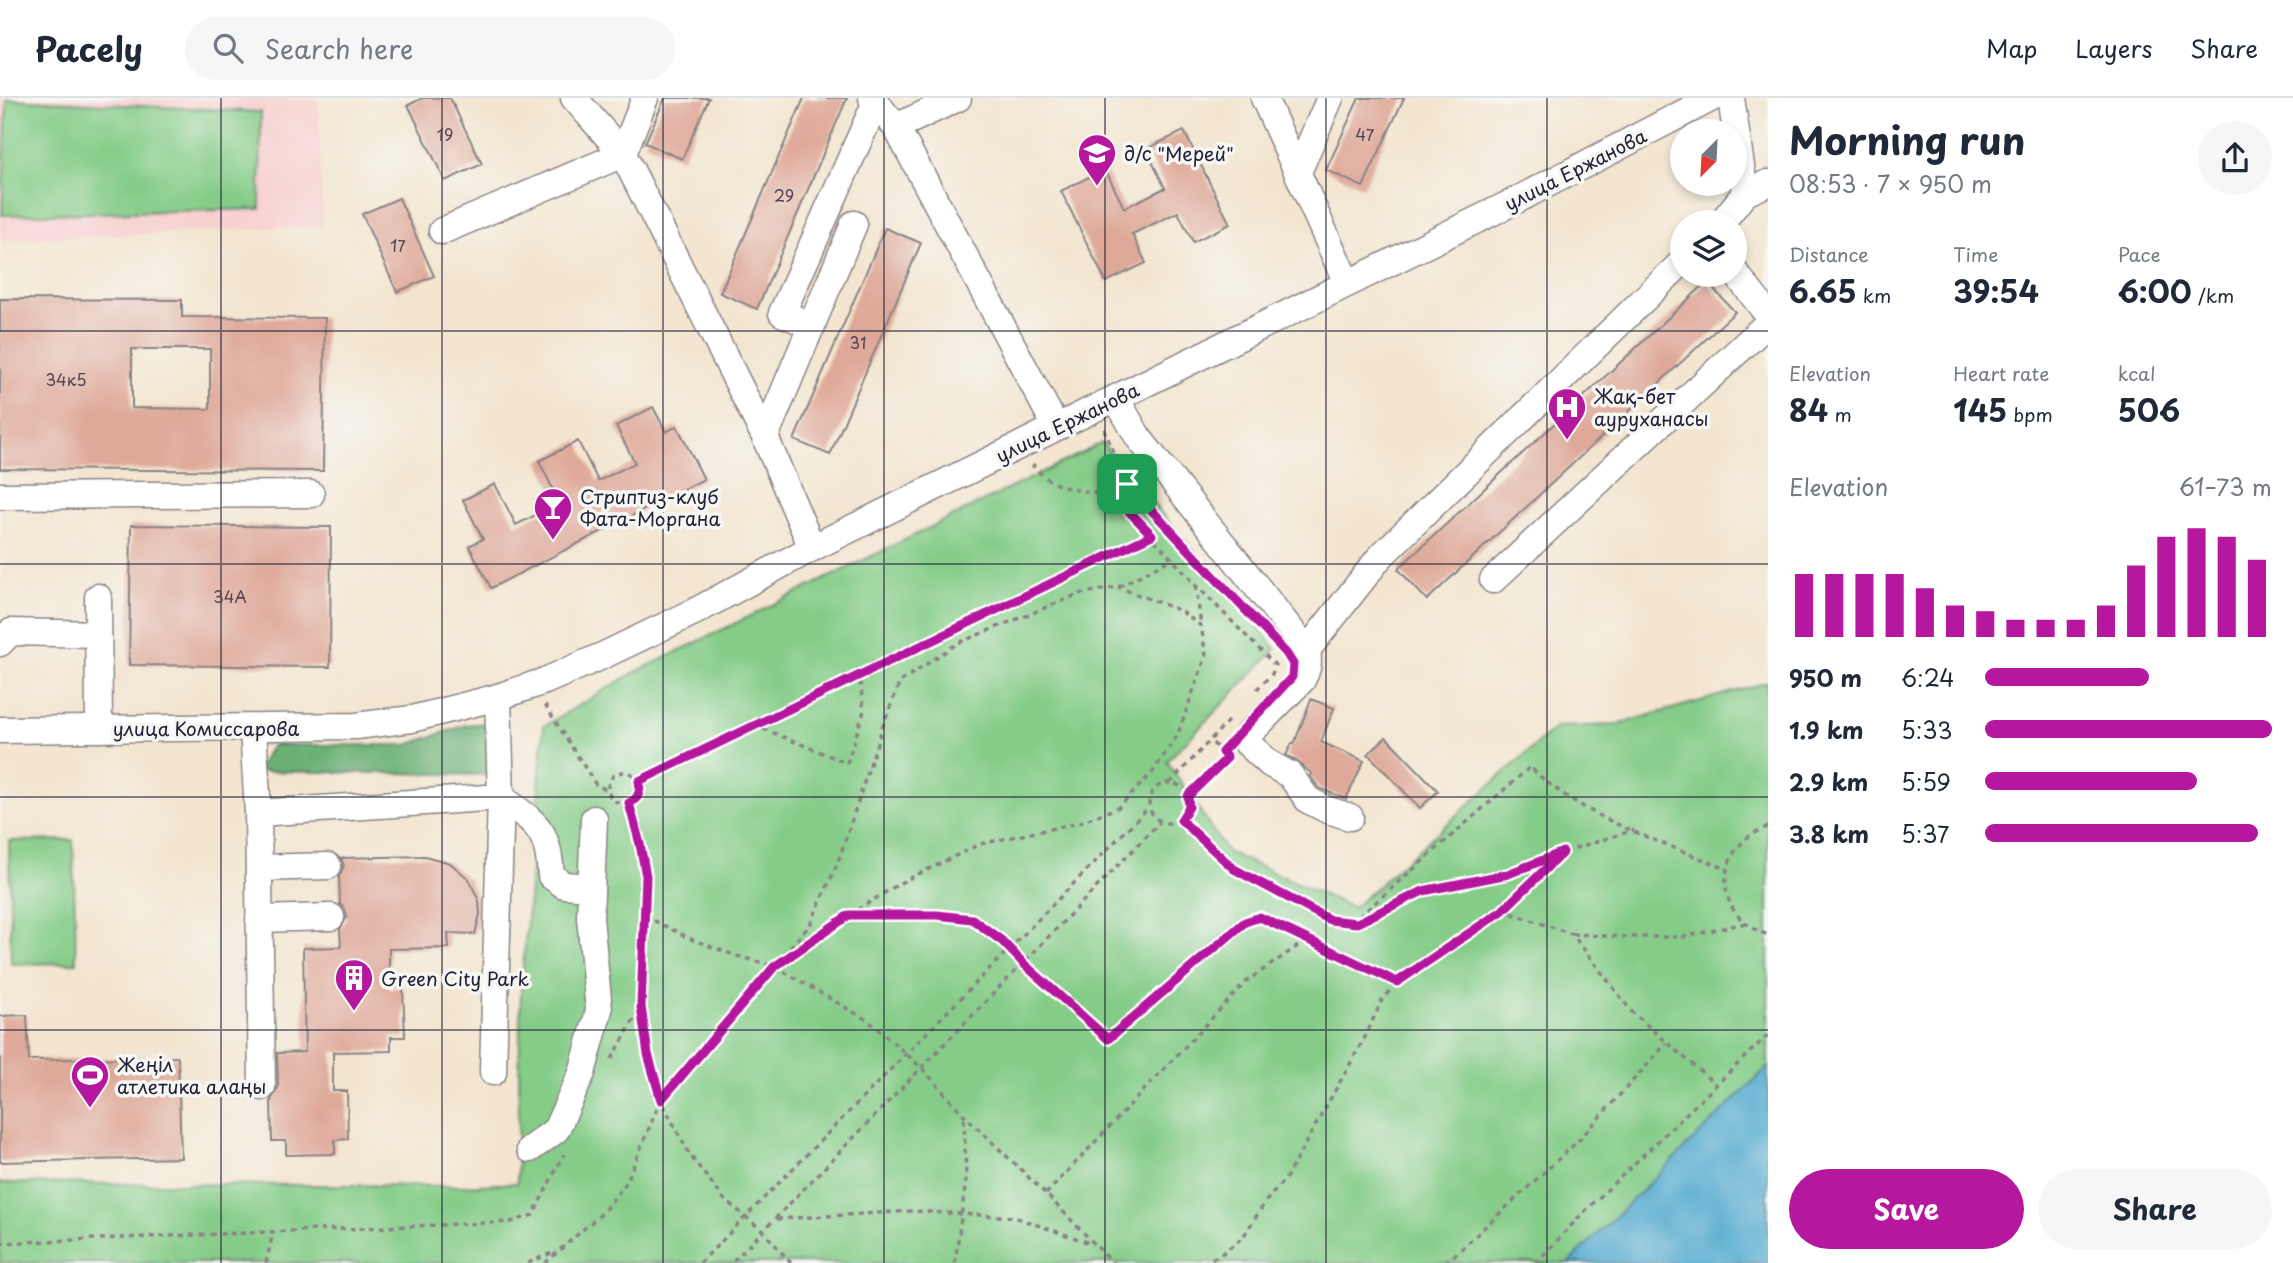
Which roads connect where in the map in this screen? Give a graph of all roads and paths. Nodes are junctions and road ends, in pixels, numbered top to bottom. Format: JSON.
{"nodes":[{"id":1,"x":574,"y":98,"type":"edge"},
{"id":2,"x":645,"y":98,"type":"edge"},
{"id":3,"x":958,"y":98,"type":"edge"},
{"id":4,"x":1264,"y":98,"type":"edge"},
{"id":5,"x":1330,"y":98,"type":"edge"},
{"id":6,"x":1712,"y":98,"type":"edge"},
{"id":7,"x":1731,"y":98,"type":"edge"},
{"id":8,"x":874,"y":101,"type":"edge"},
{"id":9,"x":895,"y":127,"type":"junction"},
{"id":10,"x":623,"y":154,"type":"junction"},
{"id":11,"x":1298,"y":172,"type":"junction"},
{"id":12,"x":1757,"y":188,"type":"edge"},
{"id":13,"x":1734,"y":210,"type":"edge"},
{"id":14,"x":854,"y":224,"type":"dead end"},
{"id":15,"x":442,"y":231,"type":"dead end"},
{"id":16,"x":1670,"y":274,"type":"edge"},
{"id":17,"x":1347,"y":282,"type":"junction"},
{"id":18,"x":1747,"y":287,"type":"edge"},
{"id":19,"x":1768,"y":314,"type":"edge"},
{"id":20,"x":1768,"y":324,"type":"edge"},
{"id":21,"x":812,"y":326,"type":"junction"},
{"id":22,"x":1105,"y":403,"type":"junction"},
{"id":23,"x":1055,"y":428,"type":"junction"},
{"id":24,"x":765,"y":437,"type":"junction"},
{"id":25,"x":1033,"y":466,"type":"dead end"},
{"id":26,"x":1127,"y":484,"type":"junction"},
{"id":27,"x":311,"y":494,"type":"dead end"},
{"id":28,"x":0,"y":496,"type":"edge"},
{"id":29,"x":1120,"y":502,"type":"junction"},
{"id":30,"x":1168,"y":527,"type":"junction"},
{"id":31,"x":1152,"y":535,"type":"junction"},
{"id":32,"x":812,"y":548,"type":"junction"},
{"id":33,"x":1173,"y":558,"type":"junction"},
{"id":34,"x":1493,"y":580,"type":"dead end"},
{"id":35,"x":1195,"y":584,"type":"junction"},
{"id":36,"x":1118,"y":587,"type":"junction"},
{"id":37,"x":1232,"y":595,"type":"dead end"},
{"id":38,"x":97,"y":597,"type":"dead end"},
{"id":39,"x":1201,"y":626,"type":"junction"},
{"id":40,"x":98,"y":634,"type":"junction"},
{"id":41,"x":0,"y":643,"type":"edge"},
{"id":42,"x":1307,"y":650,"type":"junction"},
{"id":43,"x":859,"y":675,"type":"junction"},
{"id":44,"x":1254,"y":692,"type":"dead end"},
{"id":45,"x":498,"y":697,"type":"junction"},
{"id":46,"x":543,"y":703,"type":"dead end"},
{"id":47,"x":1236,"y":712,"type":"dead end"},
{"id":48,"x":412,"y":719,"type":"joint"},
{"id":49,"x":754,"y":725,"type":"junction"},
{"id":50,"x":253,"y":728,"type":"junction"},
{"id":51,"x":99,"y":729,"type":"junction"},
{"id":52,"x":0,"y":730,"type":"edge"},
{"id":53,"x":1210,"y":740,"type":"junction"},
{"id":54,"x":639,"y":781,"type":"junction"},
{"id":55,"x":1170,"y":783,"type":"junction"},
{"id":56,"x":609,"y":791,"type":"junction"},
{"id":57,"x":1188,"y":796,"type":"junction"},
{"id":58,"x":501,"y":797,"type":"junction"},
{"id":59,"x":629,"y":803,"type":"junction"},
{"id":60,"x":1148,"y":808,"type":"junction"},
{"id":61,"x":258,"y":813,"type":"junction"},
{"id":62,"x":1350,"y":817,"type":"dead end"},
{"id":63,"x":594,"y":819,"type":"dead end"},
{"id":64,"x":1181,"y":820,"type":"junction"},
{"id":65,"x":1160,"y":822,"type":"junction"},
{"id":66,"x":1768,"y":827,"type":"edge"},
{"id":67,"x":1634,"y":830,"type":"junction"},
{"id":68,"x":1563,"y":852,"type":"junction"},
{"id":69,"x":328,"y":866,"type":"dead end"},
{"id":70,"x":259,"y":868,"type":"junction"},
{"id":71,"x":1727,"y":869,"type":"junction"},
{"id":72,"x":591,"y":887,"type":"junction"},
{"id":73,"x":1502,"y":911,"type":"junction"},
{"id":74,"x":849,"y":915,"type":"junction"},
{"id":75,"x":645,"y":916,"type":"junction"},
{"id":76,"x":331,"y":917,"type":"dead end"},
{"id":77,"x":259,"y":919,"type":"junction"},
{"id":78,"x":1352,"y":923,"type":"junction"},
{"id":79,"x":1746,"y":923,"type":"junction"},
{"id":80,"x":1572,"y":934,"type":"junction"},
{"id":81,"x":1768,"y":935,"type":"edge"},
{"id":82,"x":1298,"y":946,"type":"dead end"},
{"id":83,"x":1009,"y":948,"type":"junction"},
{"id":84,"x":1024,"y":964,"type":"junction"},
{"id":85,"x":774,"y":967,"type":"junction"},
{"id":86,"x":1397,"y":982,"type":"junction"},
{"id":87,"x":641,"y":1007,"type":"junction"},
{"id":88,"x":1768,"y":1035,"type":"edge"},
{"id":89,"x":1667,"y":1043,"type":"junction"},
{"id":90,"x":905,"y":1053,"type":"junction"},
{"id":91,"x":922,"y":1068,"type":"junction"},
{"id":92,"x":606,"y":1070,"type":"dead end"},
{"id":93,"x":494,"y":1072,"type":"dead end"},
{"id":94,"x":1715,"y":1084,"type":"junction"},
{"id":95,"x":262,"y":1087,"type":"dead end"},
{"id":96,"x":661,"y":1100,"type":"junction"},
{"id":97,"x":964,"y":1115,"type":"junction"},
{"id":98,"x":570,"y":1143,"type":"dead end"},
{"id":99,"x":530,"y":1149,"type":"dead end"},
{"id":100,"x":1046,"y":1194,"type":"junction"},
{"id":101,"x":962,"y":1214,"type":"junction"},
{"id":102,"x":746,"y":1216,"type":"junction"},
{"id":103,"x":775,"y":1219,"type":"junction"},
{"id":104,"x":763,"y":1231,"type":"junction"},
{"id":105,"x":273,"y":1232,"type":"junction"},
{"id":106,"x":0,"y":1243,"type":"edge"},
{"id":107,"x":1095,"y":1245,"type":"junction"},
{"id":108,"x":561,"y":1249,"type":"junction"},
{"id":109,"x":1215,"y":1260,"type":"edge"},
{"id":110,"x":266,"y":1263,"type":"edge"},
{"id":111,"x":528,"y":1263,"type":"edge"},
{"id":112,"x":545,"y":1263,"type":"edge"},
{"id":113,"x":700,"y":1263,"type":"edge"},
{"id":114,"x":731,"y":1263,"type":"edge"},
{"id":115,"x":790,"y":1263,"type":"edge"},
{"id":116,"x":955,"y":1263,"type":"edge"},
{"id":117,"x":1113,"y":1263,"type":"edge"},
{"id":118,"x":1203,"y":1263,"type":"edge"},
{"id":119,"x":1446,"y":1263,"type":"edge"},
{"id":120,"x":1536,"y":1263,"type":"edge"}],
"edges":[{"from":1,"to":10,"type":"street"},
{"from":2,"to":10,"type":"street"},
{"from":3,"to":9,"type":"street"},
{"from":4,"to":11,"type":"street"},
{"from":5,"to":11,"type":"street"},
{"from":6,"to":17,"type":"street","name":"улица Ержанова"},
{"from":7,"to":12,"type":"street"},
{"from":8,"to":9,"type":"street"},
{"from":8,"to":21,"type":"street"},
{"from":9,"to":23,"type":"street"},
{"from":10,"to":15,"type":"street"},
{"from":10,"to":24,"type":"street"},
{"from":11,"to":17,"type":"street"},
{"from":12,"to":13,"type":"street"},
{"from":14,"to":21,"type":"street"},
{"from":16,"to":42,"type":"street"},
{"from":17,"to":22,"type":"street","name":"улица Ержанова"},
{"from":18,"to":19,"type":"street"},
{"from":20,"to":34,"type":"street"},
{"from":21,"to":24,"type":"street"},
{"from":22,"to":23,"type":"street","name":"улица Ержанова"},
{"from":22,"to":26,"type":"path"},
{"from":22,"to":42,"type":"street"},
{"from":23,"to":32,"type":"street","name":"улица Ержанова"},
{"from":24,"to":32,"type":"street"},
{"from":25,"to":29,"type":"path"},
{"from":26,"to":29,"type":"path"},
{"from":26,"to":30,"type":"path"},
{"from":27,"to":28,"type":"street"},
{"from":29,"to":31,"type":"path"},
{"from":30,"to":31,"type":"path"},
{"from":30,"to":37,"type":"path"},
{"from":31,"to":33,"type":"path"},
{"from":31,"to":43,"type":"path"},
{"from":32,"to":45,"type":"street","name":"улица Ержанова"},
{"from":33,"to":35,"type":"path"},
{"from":33,"to":36,"type":"path"},
{"from":35,"to":39,"type":"path"},
{"from":35,"to":44,"type":"path"},
{"from":36,"to":39,"type":"path"},
{"from":36,"to":85,"type":"path"},
{"from":38,"to":40,"type":"street"},
{"from":39,"to":74,"type":"path"},
{"from":40,"to":41,"type":"street"},
{"from":40,"to":51,"type":"street"},
{"from":42,"to":62,"type":"street"},
{"from":43,"to":49,"type":"path"},
{"from":43,"to":49,"type":"path"},
{"from":45,"to":48,"type":"street","name":"улица Ержанова"},
{"from":45,"to":58,"type":"street"},
{"from":46,"to":56,"type":"path"},
{"from":47,"to":53,"type":"path"},
{"from":48,"to":50,"type":"street","name":"улица Комиссарова"},
{"from":49,"to":54,"type":"path"},
{"from":50,"to":51,"type":"street","name":"улица Комиссарова"},
{"from":50,"to":61,"type":"street"},
{"from":51,"to":52,"type":"street","name":"улица Комиссарова"},
{"from":53,"to":55,"type":"path"},
{"from":53,"to":57,"type":"path"},
{"from":54,"to":56,"type":"path"},
{"from":54,"to":59,"type":"path"},
{"from":55,"to":57,"type":"path"},
{"from":55,"to":60,"type":"path"},
{"from":56,"to":59,"type":"path"},
{"from":57,"to":64,"type":"path"},
{"from":58,"to":61,"type":"street"},
{"from":58,"to":72,"type":"street"},
{"from":58,"to":93,"type":"street"},
{"from":59,"to":75,"type":"path"},
{"from":60,"to":65,"type":"path"},
{"from":60,"to":83,"type":"path"},
{"from":61,"to":70,"type":"street"},
{"from":63,"to":72,"type":"street"},
{"from":64,"to":65,"type":"path"},
{"from":64,"to":78,"type":"path"},
{"from":65,"to":84,"type":"path"},
{"from":66,"to":71,"type":"path"},
{"from":67,"to":68,"type":"path"},
{"from":67,"to":71,"type":"path"},
{"from":67,"to":78,"type":"path"},
{"from":68,"to":73,"type":"path"},
{"from":68,"to":78,"type":"path"},
{"from":69,"to":70,"type":"street"},
{"from":70,"to":77,"type":"street"},
{"from":71,"to":79,"type":"path"},
{"from":72,"to":99,"type":"street"},
{"from":73,"to":80,"type":"path"},
{"from":73,"to":86,"type":"path"},
{"from":74,"to":83,"type":"path"},
{"from":74,"to":85,"type":"path"},
{"from":75,"to":85,"type":"path"},
{"from":75,"to":87,"type":"path"},
{"from":76,"to":77,"type":"street"},
{"from":77,"to":95,"type":"street"},
{"from":79,"to":80,"type":"path"},
{"from":79,"to":81,"type":"path"},
{"from":80,"to":89,"type":"path"},
{"from":82,"to":100,"type":"path"},
{"from":83,"to":84,"type":"path"},
{"from":83,"to":90,"type":"path"},
{"from":84,"to":86,"type":"path"},
{"from":84,"to":91,"type":"path"},
{"from":85,"to":90,"type":"path"},
{"from":85,"to":96,"type":"path"},
{"from":86,"to":109,"type":"path"},
{"from":87,"to":92,"type":"path"},
{"from":87,"to":96,"type":"path"},
{"from":88,"to":94,"type":"path"},
{"from":89,"to":94,"type":"path"},
{"from":89,"to":119,"type":"path"},
{"from":90,"to":91,"type":"path"},
{"from":90,"to":102,"type":"path"},
{"from":91,"to":97,"type":"path"},
{"from":91,"to":103,"type":"path"},
{"from":94,"to":120,"type":"path"},
{"from":96,"to":102,"type":"path"},
{"from":96,"to":108,"type":"path"},
{"from":97,"to":100,"type":"path"},
{"from":97,"to":101,"type":"path"},
{"from":98,"to":105,"type":"path"},
{"from":100,"to":107,"type":"path"},
{"from":101,"to":103,"type":"path"},
{"from":101,"to":107,"type":"path"},
{"from":101,"to":116,"type":"path"},
{"from":102,"to":104,"type":"path"},
{"from":102,"to":113,"type":"path"},
{"from":103,"to":104,"type":"path"},
{"from":104,"to":114,"type":"path"},
{"from":104,"to":115,"type":"path"},
{"from":105,"to":106,"type":"path"},
{"from":105,"to":110,"type":"path"},
{"from":107,"to":117,"type":"path"},
{"from":108,"to":111,"type":"path"},
{"from":108,"to":112,"type":"path"},
{"from":109,"to":118,"type":"path"}]}
